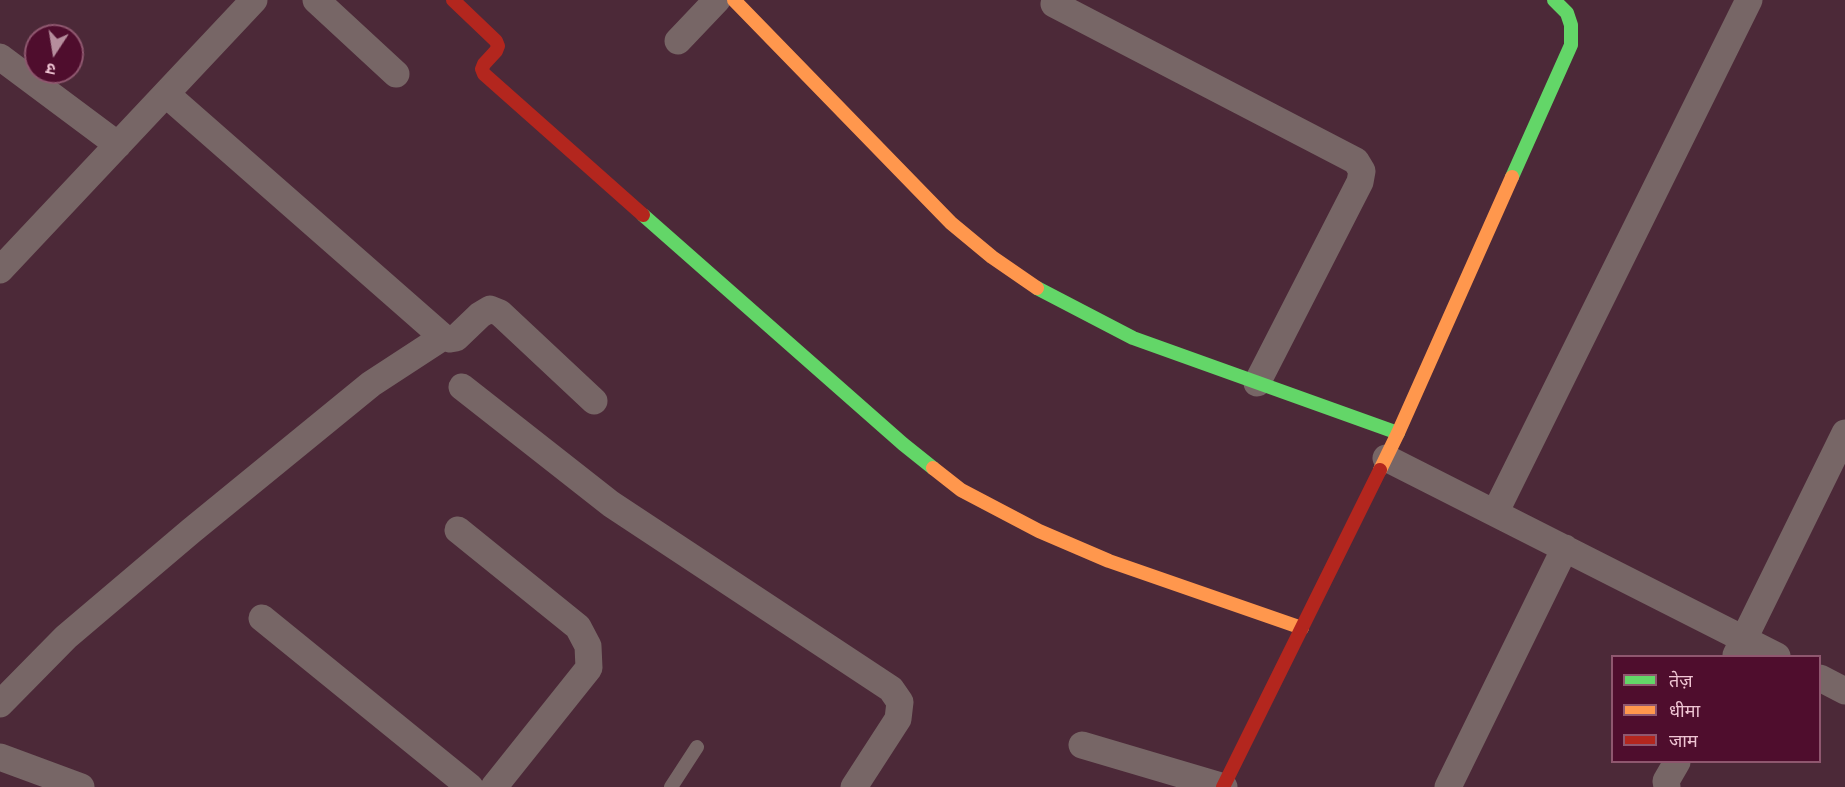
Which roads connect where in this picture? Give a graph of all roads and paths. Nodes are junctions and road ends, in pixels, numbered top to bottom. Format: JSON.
{"nodes":[{"id":1,"x":254,"y":0,"type":"edge"},
{"id":2,"x":316,"y":0,"type":"edge"},
{"id":3,"x":453,"y":0,"type":"edge"},
{"id":4,"x":717,"y":0,"type":"edge"},
{"id":5,"x":734,"y":0,"type":"edge"},
{"id":6,"x":1554,"y":0,"type":"edge"},
{"id":7,"x":1749,"y":0,"type":"edge"},
{"id":8,"x":1054,"y":4,"type":"dead end"},
{"id":9,"x":678,"y":41,"type":"dead end"},
{"id":10,"x":0,"y":57,"type":"edge"},
{"id":11,"x":396,"y":74,"type":"dead end"},
{"id":12,"x":166,"y":94,"type":"junction"},
{"id":13,"x":118,"y":145,"type":"junction"},
{"id":14,"x":3,"y":262,"type":"edge"},
{"id":15,"x":444,"y":337,"type":"junction"},
{"id":16,"x":1257,"y":383,"type":"junction"},
{"id":17,"x":462,"y":387,"type":"dead end"},
{"id":18,"x":594,"y":401,"type":"dead end"},
{"id":19,"x":1398,"y":433,"type":"junction"},
{"id":20,"x":1845,"y":433,"type":"edge"},
{"id":21,"x":1386,"y":458,"type":"junction"},
{"id":22,"x":1496,"y":513,"type":"junction"},
{"id":23,"x":458,"y":530,"type":"dead end"},
{"id":24,"x":1565,"y":548,"type":"junction"},
{"id":25,"x":262,"y":618,"type":"dead end"},
{"id":26,"x":1302,"y":628,"type":"junction"},
{"id":27,"x":1740,"y":648,"type":"edge"},
{"id":28,"x":1769,"y":655,"type":"edge"},
{"id":29,"x":1821,"y":679,"type":"edge"},
{"id":30,"x":1845,"y":691,"type":"edge"},
{"id":31,"x":0,"y":704,"type":"edge"},
{"id":32,"x":1082,"y":745,"type":"dead end"},
{"id":33,"x":697,"y":747,"type":"dead end"},
{"id":34,"x":0,"y":757,"type":"edge"},
{"id":35,"x":1676,"y":763,"type":"edge"},
{"id":36,"x":81,"y":787,"type":"edge"},
{"id":37,"x":470,"y":787,"type":"edge"},
{"id":38,"x":494,"y":787,"type":"edge"},
{"id":39,"x":671,"y":787,"type":"edge"},
{"id":40,"x":854,"y":787,"type":"edge"},
{"id":41,"x":1223,"y":787,"type":"edge"},
{"id":42,"x":1448,"y":787,"type":"edge"},
{"id":43,"x":1667,"y":787,"type":"edge"}],
"edges":[{"from":1,"to":12,"type":"street"},
{"from":2,"to":11,"type":"street"},
{"from":3,"to":26,"type":"street"},
{"from":4,"to":9,"type":"street"},
{"from":5,"to":16,"type":"street"},
{"from":6,"to":19,"type":"street"},
{"from":7,"to":22,"type":"street"},
{"from":8,"to":16,"type":"street"},
{"from":10,"to":13,"type":"street"},
{"from":12,"to":13,"type":"street"},
{"from":12,"to":15,"type":"street"},
{"from":13,"to":14,"type":"street"},
{"from":15,"to":18,"type":"street"},
{"from":15,"to":31,"type":"street"},
{"from":16,"to":19,"type":"street"},
{"from":17,"to":40,"type":"street"},
{"from":19,"to":21,"type":"street"},
{"from":20,"to":27,"type":"street"},
{"from":21,"to":22,"type":"street"},
{"from":21,"to":26,"type":"street"},
{"from":22,"to":24,"type":"street"},
{"from":23,"to":38,"type":"street"},
{"from":24,"to":27,"type":"street"},
{"from":24,"to":42,"type":"street"},
{"from":25,"to":37,"type":"street"},
{"from":26,"to":41,"type":"street"},
{"from":27,"to":28,"type":"street"},
{"from":29,"to":30,"type":"street"},
{"from":32,"to":41,"type":"street"},
{"from":33,"to":39,"type":"lane"},
{"from":34,"to":36,"type":"street"},
{"from":35,"to":43,"type":"street"}]}
